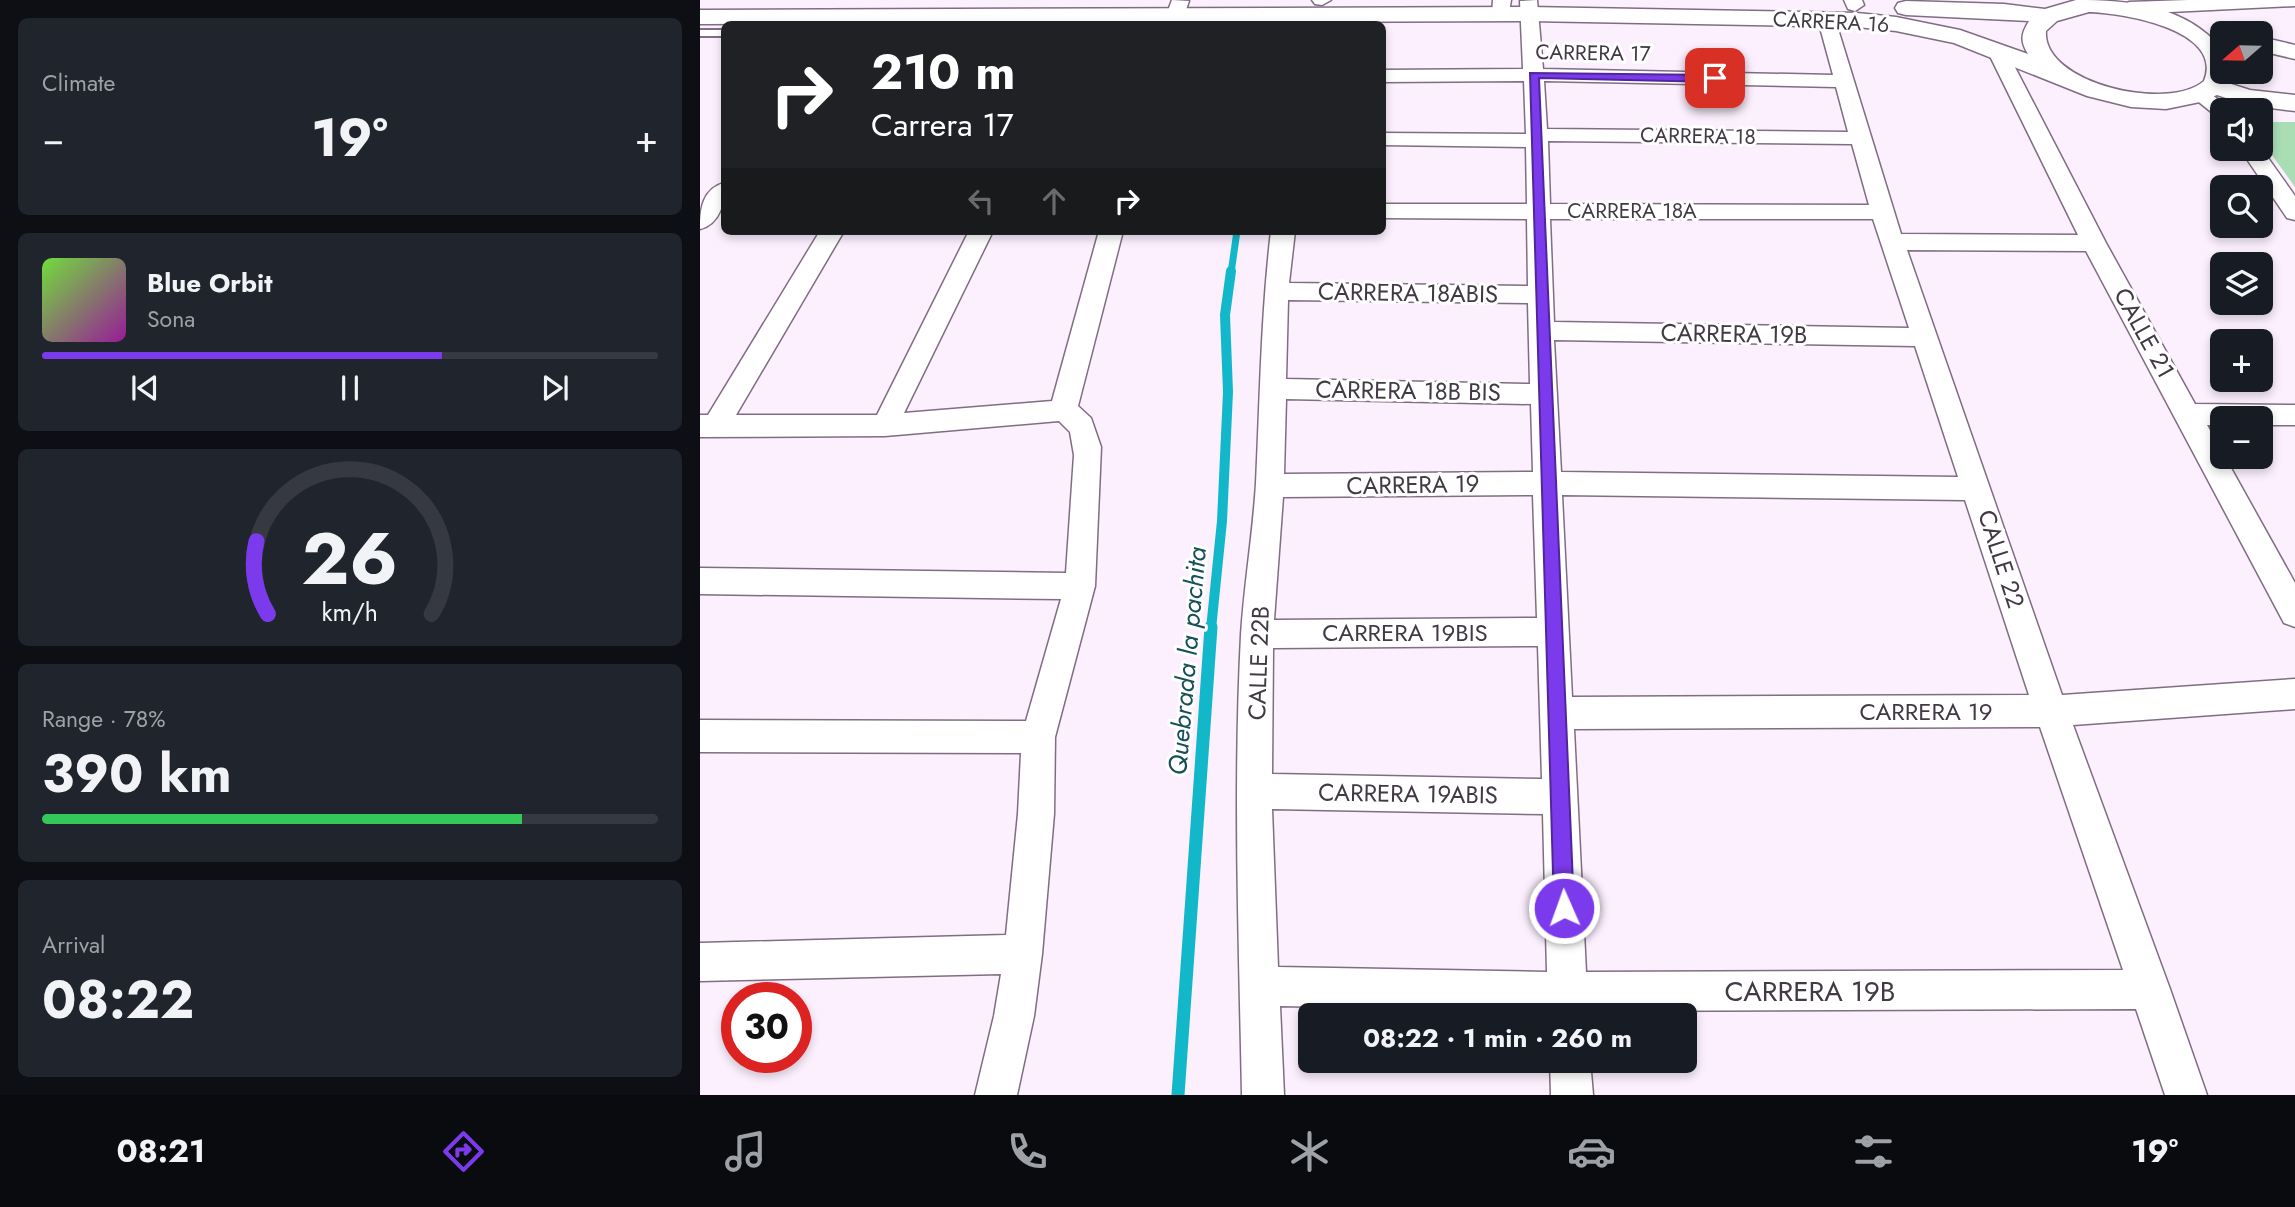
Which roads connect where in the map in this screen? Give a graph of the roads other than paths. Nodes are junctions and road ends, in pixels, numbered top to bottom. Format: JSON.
{"nodes":[{"id":1,"x":1322,"y":0,"type":"edge"},
{"id":2,"x":1676,"y":0,"type":"edge"},
{"id":3,"x":2295,"y":1,"type":"edge"},
{"id":4,"x":1854,"y":3,"type":"edge"},
{"id":5,"x":2073,"y":3,"type":"edge"},
{"id":6,"x":700,"y":4,"type":"edge"},
{"id":7,"x":2120,"y":5,"type":"edge"},
{"id":8,"x":1512,"y":6,"type":"edge"},
{"id":9,"x":1176,"y":14,"type":"edge"},
{"id":10,"x":2044,"y":16,"type":"junction"},
{"id":11,"x":700,"y":17,"type":"edge"},
{"id":12,"x":1018,"y":20,"type":"edge"},
{"id":13,"x":1828,"y":20,"type":"junction"},
{"id":14,"x":700,"y":33,"type":"edge"},
{"id":15,"x":721,"y":33,"type":"edge"},
{"id":16,"x":2193,"y":33,"type":"junction"},
{"id":17,"x":2210,"y":35,"type":"edge"},
{"id":18,"x":2273,"y":47,"type":"edge"},
{"id":19,"x":1997,"y":50,"type":"junction"},
{"id":20,"x":2295,"y":52,"type":"edge"},
{"id":21,"x":1534,"y":75,"type":"junction"},
{"id":22,"x":1386,"y":76,"type":"edge"},
{"id":23,"x":2070,"y":79,"type":"junction"},
{"id":24,"x":1844,"y":81,"type":"junction"},
{"id":25,"x":2206,"y":91,"type":"junction"},
{"id":26,"x":2212,"y":98,"type":"edge"},
{"id":27,"x":2295,"y":103,"type":"edge"},
{"id":28,"x":1537,"y":138,"type":"junction"},
{"id":29,"x":1860,"y":138,"type":"junction"},
{"id":30,"x":1386,"y":139,"type":"edge"},
{"id":31,"x":2258,"y":161,"type":"edge"},
{"id":32,"x":721,"y":194,"type":"edge"},
{"id":33,"x":1537,"y":210,"type":"junction"},
{"id":34,"x":1386,"y":211,"type":"edge"},
{"id":35,"x":1882,"y":212,"type":"junction"},
{"id":36,"x":2295,"y":213,"type":"edge"},
{"id":37,"x":700,"y":222,"type":"edge"},
{"id":38,"x":829,"y":235,"type":"edge"},
{"id":39,"x":979,"y":235,"type":"edge"},
{"id":40,"x":1110,"y":235,"type":"edge"},
{"id":41,"x":1283,"y":235,"type":"edge"},
{"id":42,"x":1895,"y":243,"type":"junction"},
{"id":43,"x":2094,"y":243,"type":"junction"},
{"id":44,"x":1276,"y":291,"type":"junction"},
{"id":45,"x":1540,"y":295,"type":"junction"},
{"id":46,"x":1542,"y":331,"type":"junction"},
{"id":47,"x":1925,"y":337,"type":"junction"},
{"id":48,"x":1271,"y":389,"type":"junction"},
{"id":49,"x":1544,"y":394,"type":"junction"},
{"id":50,"x":1063,"y":410,"type":"junction"},
{"id":51,"x":2189,"y":414,"type":"junction"},
{"id":52,"x":2295,"y":415,"type":"edge"},
{"id":53,"x":885,"y":425,"type":"junction"},
{"id":54,"x":708,"y":426,"type":"edge"},
{"id":55,"x":1548,"y":483,"type":"junction"},
{"id":56,"x":1270,"y":486,"type":"junction"},
{"id":57,"x":1977,"y":489,"type":"junction"},
{"id":58,"x":700,"y":581,"type":"edge"},
{"id":59,"x":1080,"y":586,"type":"junction"},
{"id":60,"x":2295,"y":613,"type":"edge"},
{"id":61,"x":1554,"y":632,"type":"junction"},
{"id":62,"x":1257,"y":634,"type":"junction"},
{"id":63,"x":2295,"y":694,"type":"edge"},
{"id":64,"x":2051,"y":712,"type":"junction"},
{"id":65,"x":1556,"y":713,"type":"junction"},
{"id":66,"x":700,"y":736,"type":"edge"},
{"id":67,"x":1038,"y":737,"type":"junction"},
{"id":68,"x":1256,"y":791,"type":"junction"},
{"id":69,"x":1560,"y":797,"type":"junction"},
{"id":70,"x":1023,"y":954,"type":"junction"},
{"id":71,"x":700,"y":962,"type":"edge"},
{"id":72,"x":1259,"y":986,"type":"junction"},
{"id":73,"x":2151,"y":989,"type":"junction"},
{"id":74,"x":1568,"y":1003,"type":"edge"},
{"id":75,"x":1571,"y":1073,"type":"edge"},
{"id":76,"x":996,"y":1095,"type":"edge"},
{"id":77,"x":1263,"y":1095,"type":"edge"},
{"id":78,"x":1572,"y":1095,"type":"edge"},
{"id":79,"x":2186,"y":1095,"type":"edge"}],
"edges":[{"from":1,"to":8,"type":"street","name":"CARRERA 16"},
{"from":1,"to":9,"type":"street","name":"CARRERA 16"},
{"from":2,"to":4,"type":"street","name":"CARRERA 16"},
{"from":2,"to":8,"type":"street","name":"CARRERA 16"},
{"from":3,"to":7,"type":"street"},
{"from":4,"to":10,"type":"street","name":"CARRERA 16"},
{"from":5,"to":7,"type":"street"},
{"from":5,"to":10,"type":"street"},
{"from":6,"to":9,"type":"street","name":"CARRERA 16"},
{"from":7,"to":16,"type":"street"},
{"from":8,"to":9,"type":"street","name":"CARRERA 16"},
{"from":8,"to":13,"type":"street","name":"CARRERA 16"},
{"from":8,"to":21,"type":"street"},
{"from":9,"to":12,"type":"street","name":"CARRERA 16"},
{"from":10,"to":23,"type":"street"},
{"from":11,"to":12,"type":"street","name":"CARRERA 16"},
{"from":13,"to":19,"type":"street","name":"CARRERA 16"},
{"from":13,"to":24,"type":"street","name":"CALLE 22"},
{"from":14,"to":15,"type":"lane"},
{"from":16,"to":17,"type":"street"},
{"from":16,"to":25,"type":"street"},
{"from":18,"to":20,"type":"street"},
{"from":19,"to":23,"type":"street","name":"CARRERA 16"},
{"from":19,"to":43,"type":"street","name":"CALLE 21"},
{"from":21,"to":22,"type":"street","name":"CARRERA 17"},
{"from":21,"to":24,"type":"street","name":"CARRERA 17"},
{"from":21,"to":28,"type":"street"},
{"from":23,"to":25,"type":"street","name":"CARRERA 16"},
{"from":24,"to":29,"type":"street","name":"CALLE 22"},
{"from":25,"to":26,"type":"street"},
{"from":25,"to":27,"type":"street"},
{"from":28,"to":29,"type":"street","name":"CARRERA 18"},
{"from":28,"to":30,"type":"street","name":"CARRERA 18"},
{"from":28,"to":33,"type":"street"},
{"from":29,"to":35,"type":"street","name":"CALLE 22"},
{"from":31,"to":36,"type":"street"},
{"from":32,"to":37,"type":"street"},
{"from":33,"to":34,"type":"street","name":"CARRERA 18A"},
{"from":33,"to":35,"type":"street","name":"CARRERA 18A"},
{"from":33,"to":45,"type":"street"},
{"from":35,"to":42,"type":"street","name":"CALLE 22"},
{"from":38,"to":54,"type":"street"},
{"from":39,"to":53,"type":"street"},
{"from":40,"to":50,"type":"street"},
{"from":41,"to":44,"type":"street","name":"CALLE 22B"},
{"from":42,"to":43,"type":"street"},
{"from":42,"to":47,"type":"street","name":"CALLE 22"},
{"from":43,"to":51,"type":"street","name":"CALLE 21"},
{"from":44,"to":45,"type":"street","name":"CARRERA 18ABIS"},
{"from":44,"to":48,"type":"street","name":"CALLE 22B"},
{"from":45,"to":46,"type":"street"},
{"from":46,"to":47,"type":"street","name":"CARRERA 19B"},
{"from":46,"to":49,"type":"street"},
{"from":47,"to":57,"type":"street","name":"CALLE 22"},
{"from":48,"to":49,"type":"street","name":"CARRERA 18B BIS"},
{"from":48,"to":56,"type":"street","name":"CALLE 22B"},
{"from":49,"to":55,"type":"street"},
{"from":50,"to":53,"type":"street"},
{"from":50,"to":59,"type":"street"},
{"from":51,"to":52,"type":"street"},
{"from":51,"to":60,"type":"street","name":"CALLE 21"},
{"from":53,"to":54,"type":"street"},
{"from":55,"to":56,"type":"street","name":"CARRERA 19"},
{"from":55,"to":57,"type":"street","name":"CARRERA 19"},
{"from":55,"to":61,"type":"street"},
{"from":56,"to":62,"type":"street","name":"CALLE 22B"},
{"from":57,"to":64,"type":"street","name":"CALLE 22"},
{"from":58,"to":59,"type":"street"},
{"from":59,"to":67,"type":"street"},
{"from":61,"to":62,"type":"street","name":"CARRERA 19BIS"},
{"from":61,"to":65,"type":"street"},
{"from":62,"to":68,"type":"street","name":"CALLE 22B"},
{"from":63,"to":64,"type":"street","name":"CARRERA 19"},
{"from":64,"to":65,"type":"street","name":"CARRERA 19"},
{"from":64,"to":73,"type":"street","name":"CALLE 22"},
{"from":65,"to":69,"type":"street"},
{"from":66,"to":67,"type":"street"},
{"from":67,"to":70,"type":"street"},
{"from":68,"to":69,"type":"street","name":"CARRERA 19ABIS"},
{"from":68,"to":72,"type":"street","name":"CALLE 22B"},
{"from":69,"to":74,"type":"street"},
{"from":70,"to":71,"type":"street"},
{"from":70,"to":76,"type":"street"},
{"from":72,"to":74,"type":"street","name":"CARRERA 19B"},
{"from":72,"to":77,"type":"street","name":"CALLE 22B"},
{"from":73,"to":74,"type":"street","name":"CARRERA 19B"},
{"from":73,"to":79,"type":"street","name":"CALLE 22"},
{"from":75,"to":78,"type":"street"}]}
